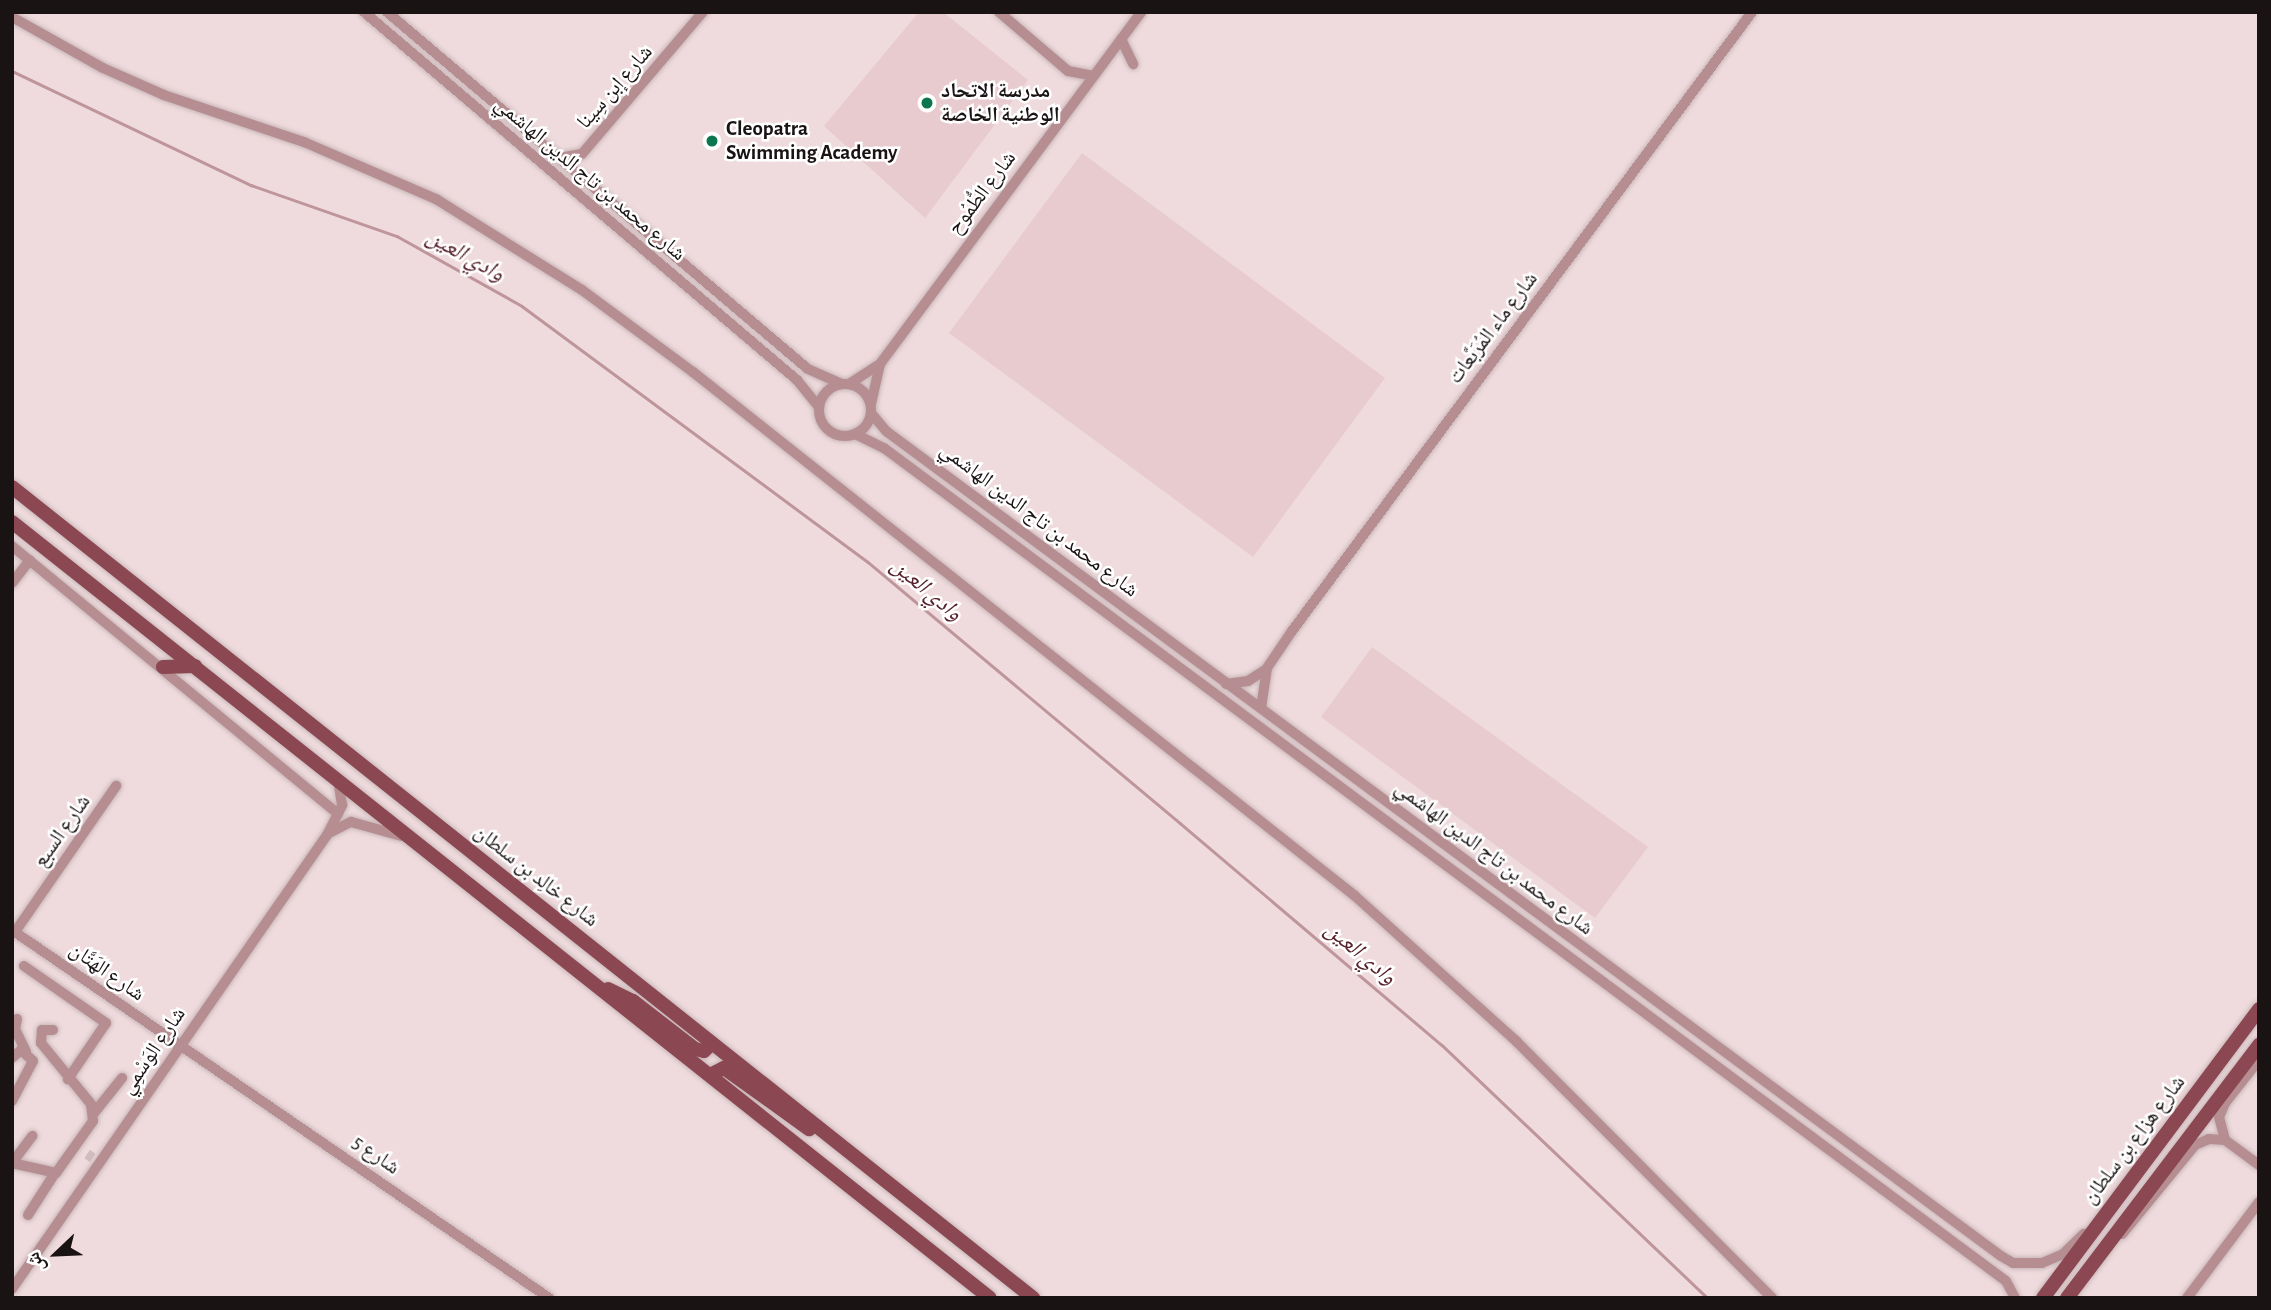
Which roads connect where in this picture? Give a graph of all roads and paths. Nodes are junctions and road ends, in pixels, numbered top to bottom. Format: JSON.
{"nodes":[{"id":1,"x":364,"y":12,"type":"edge"},
{"id":2,"x":387,"y":12,"type":"edge"},
{"id":3,"x":703,"y":12,"type":"edge"},
{"id":4,"x":999,"y":12,"type":"edge"},
{"id":5,"x":1141,"y":12,"type":"edge"},
{"id":6,"x":1752,"y":12,"type":"edge"},
{"id":7,"x":12,"y":16,"type":"edge"},
{"id":8,"x":1121,"y":39,"type":"junction"},
{"id":9,"x":1133,"y":64,"type":"dead end"},
{"id":10,"x":1068,"y":71,"type":"junction"},
{"id":11,"x":1094,"y":76,"type":"junction"},
{"id":12,"x":1076,"y":100,"type":"junction"},
{"id":13,"x":582,"y":154,"type":"junction"},
{"id":14,"x":559,"y":158,"type":"junction"},
{"id":15,"x":583,"y":178,"type":"junction"},
{"id":16,"x":880,"y":363,"type":"junction"},
{"id":17,"x":845,"y":384,"type":"junction"},
{"id":18,"x":819,"y":407,"type":"junction"},
{"id":19,"x":871,"y":409,"type":"junction"},
{"id":20,"x":855,"y":434,"type":"junction"},
{"id":21,"x":12,"y":487,"type":"edge"},
{"id":22,"x":12,"y":522,"type":"edge"},
{"id":23,"x":12,"y":546,"type":"edge"},
{"id":24,"x":30,"y":560,"type":"junction"},
{"id":25,"x":12,"y":583,"type":"edge"},
{"id":26,"x":195,"y":666,"type":"junction"},
{"id":27,"x":163,"y":667,"type":"junction"},
{"id":28,"x":1267,"y":668,"type":"junction"},
{"id":29,"x":1226,"y":684,"type":"junction"},
{"id":30,"x":1261,"y":708,"type":"junction"},
{"id":31,"x":338,"y":780,"type":"junction"},
{"id":32,"x":116,"y":786,"type":"dead end"},
{"id":33,"x":338,"y":814,"type":"junction"},
{"id":34,"x":327,"y":835,"type":"junction"},
{"id":35,"x":416,"y":842,"type":"junction"},
{"id":36,"x":14,"y":931,"type":"edge"},
{"id":37,"x":24,"y":966,"type":"dead end"},
{"id":38,"x":593,"y":984,"type":"junction"},
{"id":39,"x":2259,"y":1009,"type":"edge"},
{"id":40,"x":17,"y":1019,"type":"dead end"},
{"id":41,"x":53,"y":1030,"type":"dead end"},
{"id":42,"x":712,"y":1043,"type":"junction"},
{"id":43,"x":2259,"y":1045,"type":"edge"},
{"id":44,"x":180,"y":1046,"type":"junction"},
{"id":45,"x":47,"y":1054,"type":"junction"},
{"id":46,"x":29,"y":1056,"type":"junction"},
{"id":47,"x":13,"y":1057,"type":"edge"},
{"id":48,"x":2259,"y":1060,"type":"edge"},
{"id":49,"x":710,"y":1075,"type":"junction"},
{"id":50,"x":122,"y":1078,"type":"dead end"},
{"id":51,"x":68,"y":1079,"type":"junction"},
{"id":52,"x":12,"y":1101,"type":"edge"},
{"id":53,"x":94,"y":1113,"type":"junction"},
{"id":54,"x":1800,"y":1128,"type":"junction"},
{"id":55,"x":827,"y":1135,"type":"junction"},
{"id":56,"x":32,"y":1136,"type":"dead end"},
{"id":57,"x":2225,"y":1140,"type":"junction"},
{"id":58,"x":75,"y":1146,"type":"junction"},
{"id":59,"x":1855,"y":1148,"type":"junction"},
{"id":60,"x":93,"y":1158,"type":"junction"},
{"id":61,"x":12,"y":1163,"type":"edge"},
{"id":62,"x":2259,"y":1165,"type":"edge"},
{"id":63,"x":55,"y":1173,"type":"junction"},
{"id":64,"x":2259,"y":1202,"type":"edge"},
{"id":65,"x":28,"y":1215,"type":"dead end"},
{"id":66,"x":2103,"y":1215,"type":"junction"},
{"id":67,"x":2108,"y":1244,"type":"junction"},
{"id":68,"x":13,"y":1285,"type":"edge"},
{"id":69,"x":549,"y":1298,"type":"edge"},
{"id":70,"x":990,"y":1298,"type":"edge"},
{"id":71,"x":1033,"y":1298,"type":"edge"},
{"id":72,"x":1772,"y":1298,"type":"edge"},
{"id":73,"x":2015,"y":1298,"type":"edge"},
{"id":74,"x":2043,"y":1298,"type":"edge"},
{"id":75,"x":2067,"y":1298,"type":"edge"},
{"id":76,"x":2187,"y":1298,"type":"edge"}],
"edges":[{"from":1,"to":18,"type":"street","name":"شارع محمد بن تاج الدين الهاشمي"},
{"from":2,"to":14,"type":"street","name":"شارع محمد بن تاج الدين الهاشمي"},
{"from":3,"to":13,"type":"street","name":"شارع إبن سِينا"},
{"from":4,"to":10,"type":"street"},
{"from":5,"to":8,"type":"street","name":"شارع الطُّمُوح"},
{"from":6,"to":28,"type":"street","name":"شارع ماء المُرَبَّعات"},
{"from":7,"to":72,"type":"street"},
{"from":8,"to":9,"type":"street"},
{"from":8,"to":11,"type":"street","name":"شارع الطُّمُوح"},
{"from":10,"to":11,"type":"street"},
{"from":10,"to":12,"type":"street"},
{"from":11,"to":12,"type":"street","name":"شارع الطُّمُوح"},
{"from":12,"to":16,"type":"street","name":"شارع الطُّمُوح"},
{"from":13,"to":14,"type":"street","name":"شارع إبن سِينا"},
{"from":13,"to":15,"type":"street","name":"شارع إبن سِينا"},
{"from":14,"to":15,"type":"street","name":"شارع محمد بن تاج الدين الهاشمي"},
{"from":15,"to":17,"type":"street","name":"شارع محمد بن تاج الدين الهاشمي"},
{"from":16,"to":17,"type":"street","name":"شارع الطُّمُوح"},
{"from":16,"to":19,"type":"street","name":"شارع الطُّمُوح"},
{"from":17,"to":18,"type":"street"},
{"from":17,"to":19,"type":"street"},
{"from":18,"to":20,"type":"street"},
{"from":19,"to":20,"type":"street"},
{"from":19,"to":29,"type":"street","name":"شارع محمد بن تاج الدين الهاشمي"},
{"from":20,"to":54,"type":"street","name":"شارع محمد بن تاج الدين الهاشمي"},
{"from":21,"to":42,"type":"main road","name":"شارع خالِد بن سلطان"},
{"from":22,"to":26,"type":"main road"},
{"from":23,"to":24,"type":"street"},
{"from":24,"to":25,"type":"street"},
{"from":24,"to":27,"type":"street"},
{"from":26,"to":27,"type":"main road"},
{"from":26,"to":31,"type":"main road"},
{"from":27,"to":33,"type":"street"},
{"from":28,"to":29,"type":"street","name":"شارع ماء المُرَبَّعات"},
{"from":28,"to":30,"type":"street","name":"شارع ماء المُرَبَّعات"},
{"from":29,"to":30,"type":"street","name":"شارع محمد بن تاج الدين الهاشمي"},
{"from":30,"to":59,"type":"street","name":"شارع محمد بن تاج الدين الهاشمي"},
{"from":31,"to":33,"type":"street","name":"شارع الوَسْمِي"},
{"from":31,"to":35,"type":"main road"},
{"from":32,"to":36,"type":"street","name":"شارع السبع"},
{"from":33,"to":34,"type":"street","name":"شارع الوَسْمِي"},
{"from":34,"to":35,"type":"street"},
{"from":34,"to":44,"type":"street","name":"شارع الوَسْمِي"},
{"from":35,"to":38,"type":"main road"},
{"from":36,"to":44,"type":"street","name":"شارع الهَتَّان"},
{"from":37,"to":51,"type":"street"},
{"from":38,"to":42,"type":"main road"},
{"from":38,"to":49,"type":"main road"},
{"from":39,"to":66,"type":"main road","name":"شارع هزاع بن سلطان"},
{"from":40,"to":46,"type":"street"},
{"from":41,"to":45,"type":"street"},
{"from":42,"to":55,"type":"main road","name":"شارع خالِد بن سلطان"},
{"from":43,"to":67,"type":"main road","name":"شارع هزاع بن سلطان"},
{"from":44,"to":60,"type":"street","name":"شارع الوَسْمِي"},
{"from":44,"to":69,"type":"street","name":"شارع 5"},
{"from":45,"to":46,"type":"street"},
{"from":45,"to":51,"type":"street"},
{"from":46,"to":47,"type":"street"},
{"from":46,"to":52,"type":"street"},
{"from":48,"to":57,"type":"street"},
{"from":49,"to":55,"type":"main road"},
{"from":49,"to":70,"type":"main road"},
{"from":50,"to":53,"type":"street"},
{"from":51,"to":53,"type":"street"},
{"from":53,"to":58,"type":"street"},
{"from":54,"to":59,"type":"street"},
{"from":54,"to":73,"type":"street","name":"شارع محمد بن تاج الدين الهاشمي"},
{"from":55,"to":71,"type":"main road","name":"شارع خالِد بن سلطان"},
{"from":56,"to":61,"type":"street"},
{"from":57,"to":62,"type":"street"},
{"from":57,"to":67,"type":"street"},
{"from":58,"to":60,"type":"street"},
{"from":58,"to":63,"type":"street"},
{"from":59,"to":66,"type":"street","name":"شارع محمد بن تاج الدين الهاشمي"},
{"from":60,"to":68,"type":"street","name":"شارع الوَسْمِي"},
{"from":61,"to":63,"type":"street"},
{"from":63,"to":65,"type":"street"},
{"from":64,"to":76,"type":"street"},
{"from":66,"to":74,"type":"main road","name":"شارع هزاع بن سلطان"},
{"from":67,"to":75,"type":"main road","name":"شارع هزاع بن سلطان"}]}
